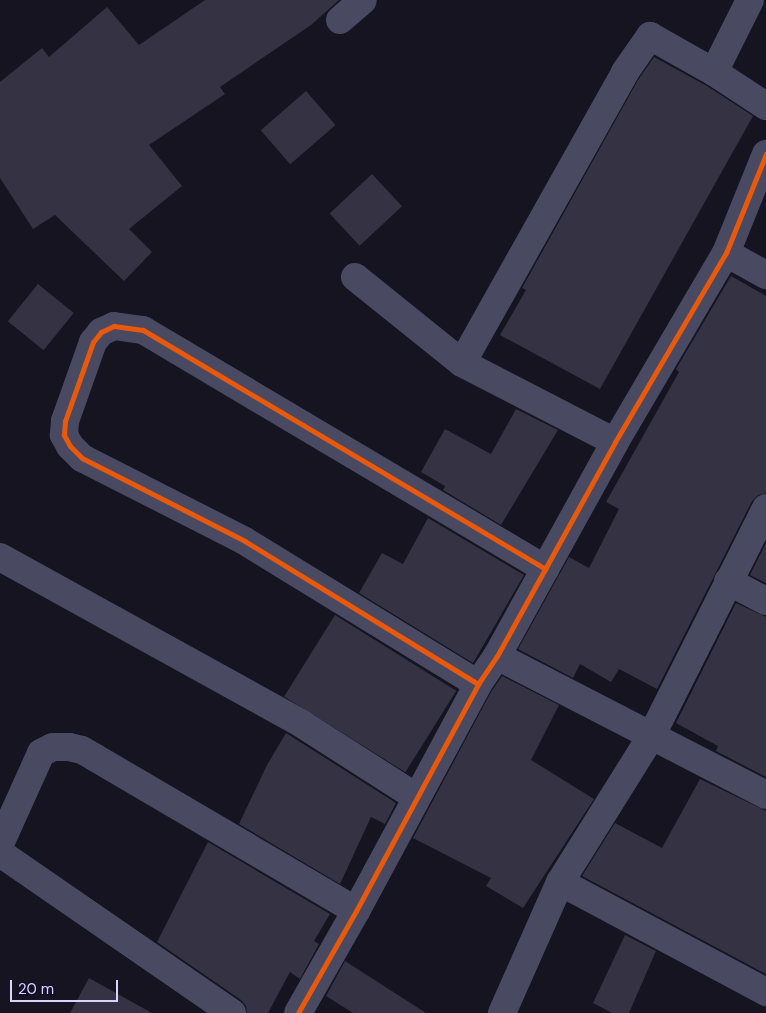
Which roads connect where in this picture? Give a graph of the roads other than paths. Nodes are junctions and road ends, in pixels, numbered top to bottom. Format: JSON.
{"nodes":[{"id":1,"x":363,"y":0,"type":"edge"},
{"id":2,"x":750,"y":0,"type":"edge"},
{"id":3,"x":340,"y":20,"type":"dead end"},
{"id":4,"x":714,"y":72,"type":"junction"},
{"id":5,"x":766,"y":106,"type":"edge"},
{"id":6,"x":766,"y":154,"type":"edge"},
{"id":7,"x":726,"y":253,"type":"junction"},
{"id":8,"x":766,"y":274,"type":"edge"},
{"id":9,"x":355,"y":277,"type":"dead end"},
{"id":10,"x":462,"y":363,"type":"junction"},
{"id":11,"x":615,"y":442,"type":"junction"},
{"id":12,"x":766,"y":508,"type":"edge"},
{"id":13,"x":0,"y":557,"type":"edge"},
{"id":14,"x":545,"y":569,"type":"junction"},
{"id":15,"x":728,"y":581,"type":"junction"},
{"id":16,"x":766,"y":602,"type":"edge"},
{"id":17,"x":497,"y":656,"type":"junction"},
{"id":18,"x":478,"y":684,"type":"junction"},
{"id":19,"x":652,"y":735,"type":"junction"},
{"id":20,"x":766,"y":795,"type":"edge"},
{"id":21,"x":416,"y":796,"type":"junction"},
{"id":22,"x":0,"y":844,"type":"edge"},
{"id":23,"x":0,"y":853,"type":"edge"},
{"id":24,"x":560,"y":882,"type":"junction"},
{"id":25,"x":356,"y":911,"type":"junction"},
{"id":26,"x":766,"y":992,"type":"edge"},
{"id":27,"x":232,"y":1013,"type":"edge"},
{"id":28,"x":298,"y":1013,"type":"edge"},
{"id":29,"x":502,"y":1013,"type":"edge"}],
"edges":[{"from":1,"to":3,"type":"street"},
{"from":2,"to":4,"type":"street"},
{"from":4,"to":5,"type":"street"},
{"from":4,"to":10,"type":"street"},
{"from":6,"to":7,"type":"street"},
{"from":7,"to":8,"type":"street"},
{"from":7,"to":11,"type":"street"},
{"from":9,"to":10,"type":"street"},
{"from":10,"to":11,"type":"street"},
{"from":11,"to":14,"type":"street"},
{"from":12,"to":15,"type":"street"},
{"from":13,"to":21,"type":"street"},
{"from":14,"to":17,"type":"street"},
{"from":14,"to":18,"type":"street"},
{"from":15,"to":16,"type":"street"},
{"from":15,"to":19,"type":"street"},
{"from":17,"to":18,"type":"street"},
{"from":17,"to":19,"type":"street"},
{"from":18,"to":21,"type":"street"},
{"from":19,"to":20,"type":"street"},
{"from":19,"to":24,"type":"street"},
{"from":21,"to":25,"type":"street"},
{"from":22,"to":25,"type":"street"},
{"from":23,"to":27,"type":"street"},
{"from":24,"to":26,"type":"street"},
{"from":24,"to":29,"type":"street"},
{"from":25,"to":28,"type":"street"}]}
